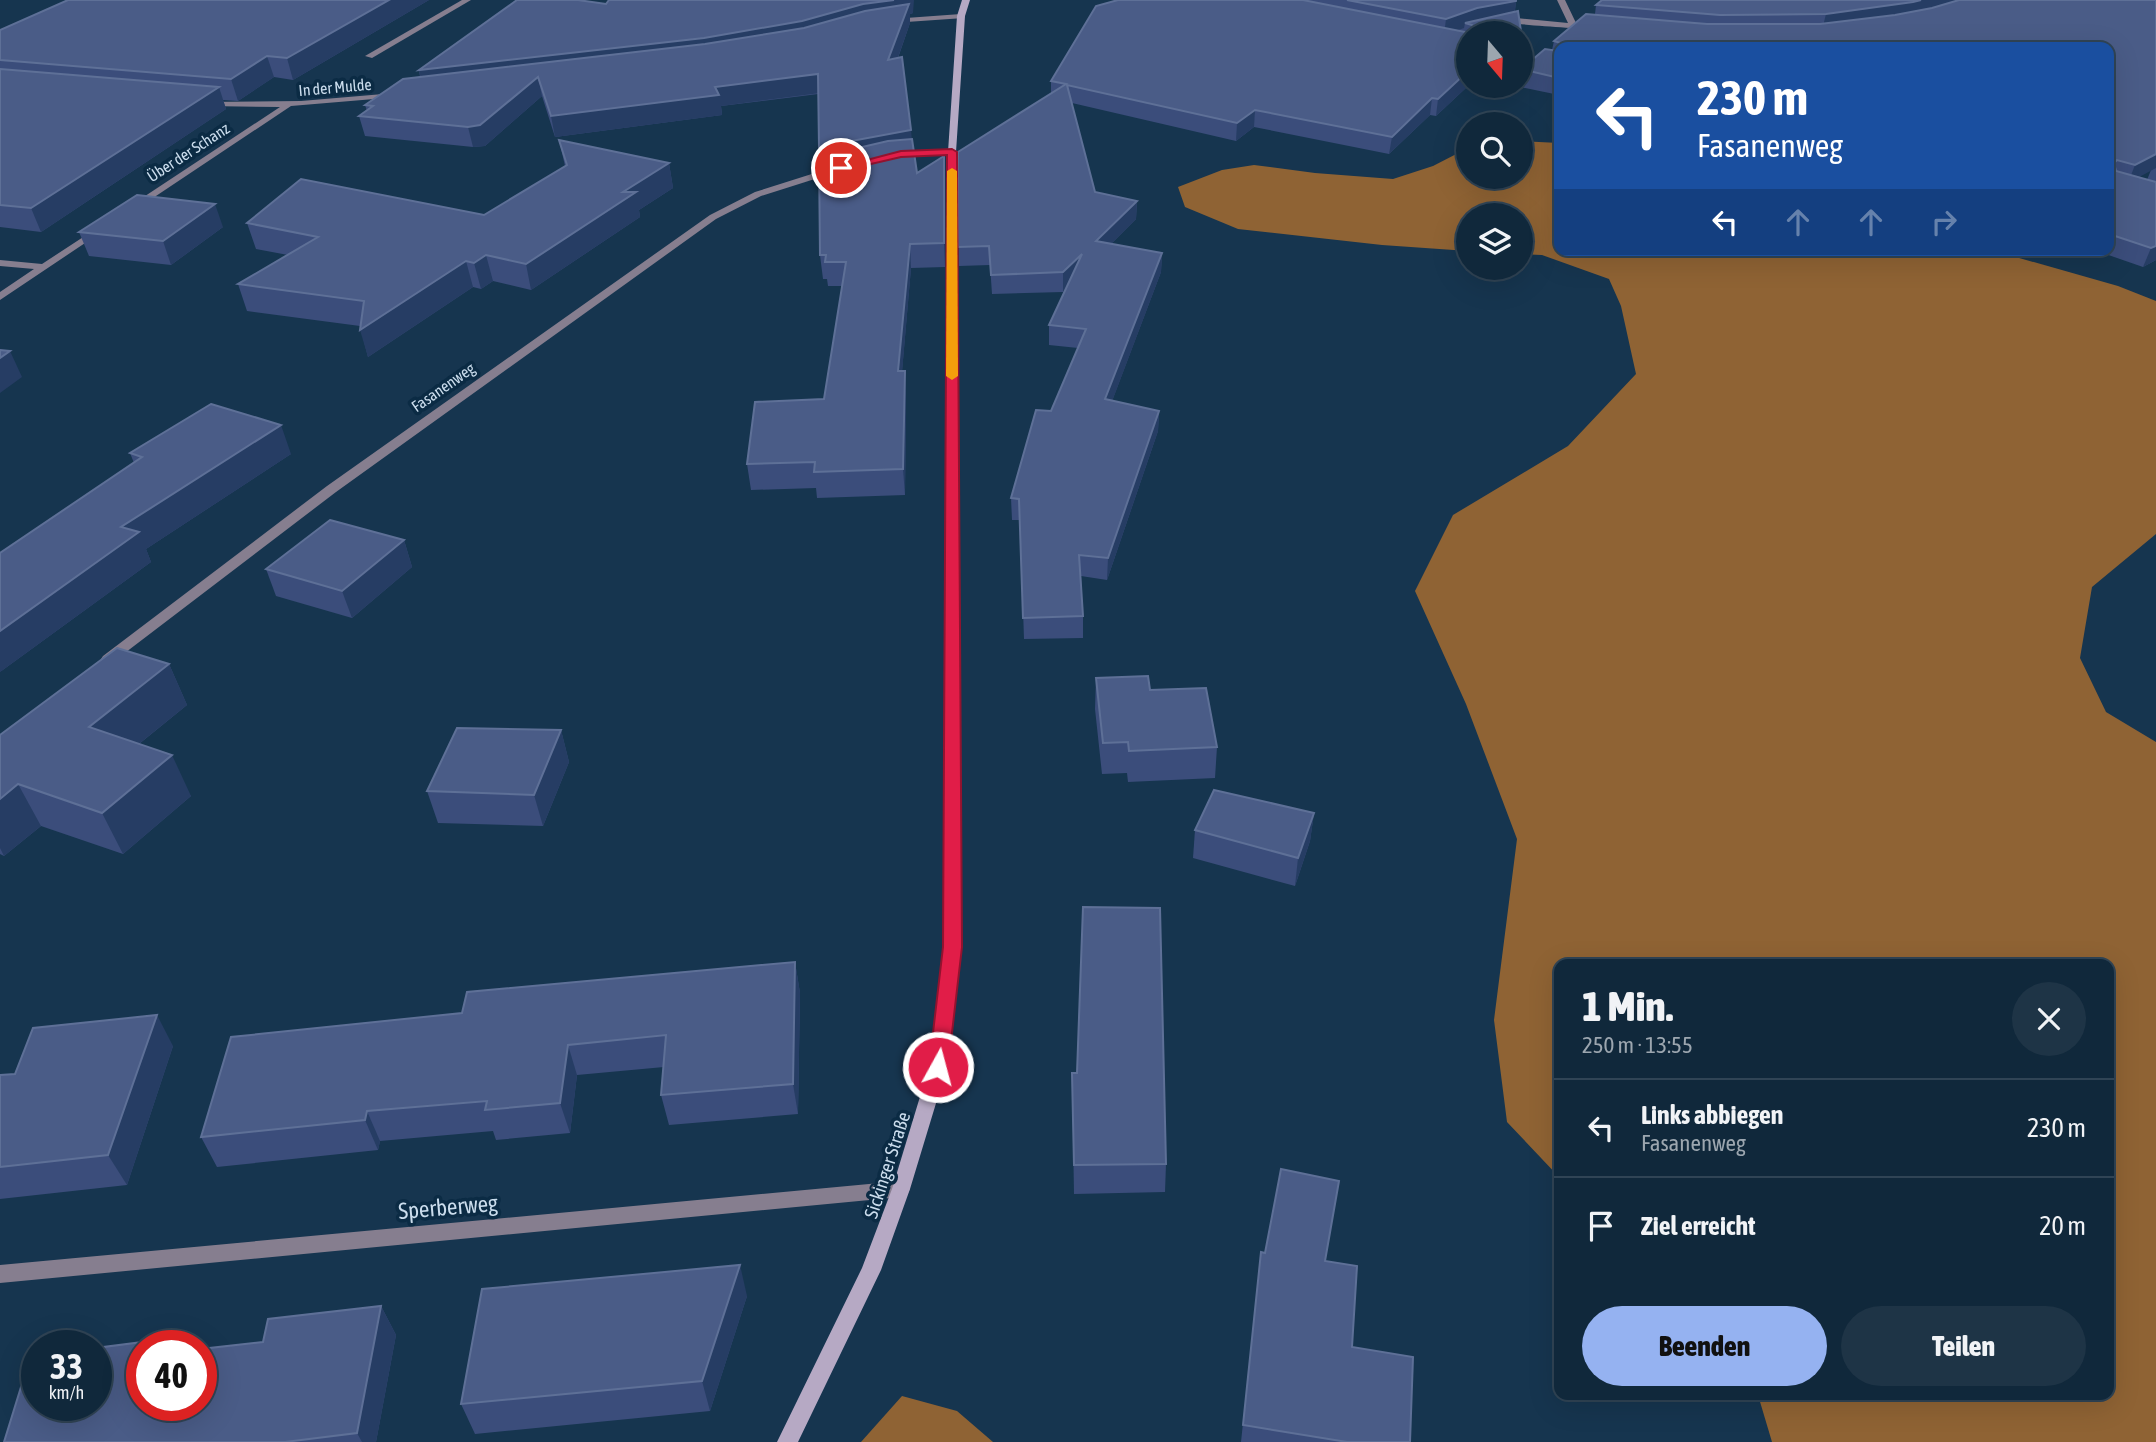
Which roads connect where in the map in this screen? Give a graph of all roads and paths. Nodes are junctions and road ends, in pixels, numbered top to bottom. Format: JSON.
{"nodes":[{"id":1,"x":467,"y":0,"type":"edge"},
{"id":2,"x":966,"y":0,"type":"edge"},
{"id":3,"x":1561,"y":0,"type":"edge"},
{"id":4,"x":961,"y":16,"type":"junction"},
{"id":5,"x":1506,"y":21,"type":"edge"},
{"id":6,"x":1528,"y":21,"type":"edge"},
{"id":7,"x":1533,"y":21,"type":"edge"},
{"id":8,"x":886,"y":22,"type":"edge"},
{"id":9,"x":1573,"y":25,"type":"junction"},
{"id":10,"x":1600,"y":28,"type":"edge"},
{"id":11,"x":369,"y":56,"type":"dead end"},
{"id":12,"x":1533,"y":59,"type":"edge"},
{"id":13,"x":1554,"y":63,"type":"edge"},
{"id":14,"x":408,"y":94,"type":"edge"},
{"id":15,"x":199,"y":104,"type":"edge"},
{"id":16,"x":288,"y":105,"type":"junction"},
{"id":17,"x":952,"y":152,"type":"junction"},
{"id":18,"x":890,"y":157,"type":"edge"},
{"id":19,"x":853,"y":165,"type":"edge"},
{"id":20,"x":125,"y":213,"type":"edge"},
{"id":21,"x":101,"y":228,"type":"edge"},
{"id":22,"x":0,"y":262,"type":"edge"},
{"id":23,"x":43,"y":267,"type":"junction"},
{"id":24,"x":0,"y":297,"type":"edge"},
{"id":25,"x":96,"y":669,"type":"edge"},
{"id":26,"x":901,"y":1189,"type":"junction"},
{"id":27,"x":0,"y":1274,"type":"edge"},
{"id":28,"x":787,"y":1442,"type":"edge"}],
"edges":[{"from":1,"to":11,"type":"street"},
{"from":2,"to":4,"type":"street","name":"Sickinger Straße"},
{"from":3,"to":9,"type":"street"},
{"from":4,"to":8,"type":"street"},
{"from":4,"to":17,"type":"street","name":"Sickinger Straße"},
{"from":5,"to":6,"type":"street"},
{"from":7,"to":9,"type":"street"},
{"from":9,"to":10,"type":"street"},
{"from":12,"to":13,"type":"street"},
{"from":14,"to":16,"type":"street","name":"In der Mulde"},
{"from":15,"to":16,"type":"street","name":"In der Mulde"},
{"from":16,"to":20,"type":"street","name":"Über der Schanz"},
{"from":17,"to":18,"type":"street"},
{"from":17,"to":26,"type":"street","name":"Sickinger Straße"},
{"from":19,"to":25,"type":"street","name":"Fasanenweg"},
{"from":21,"to":23,"type":"street"},
{"from":22,"to":23,"type":"street"},
{"from":23,"to":24,"type":"street"},
{"from":26,"to":27,"type":"street","name":"Sperberweg"},
{"from":26,"to":28,"type":"street","name":"Sickinger Straße"}]}
